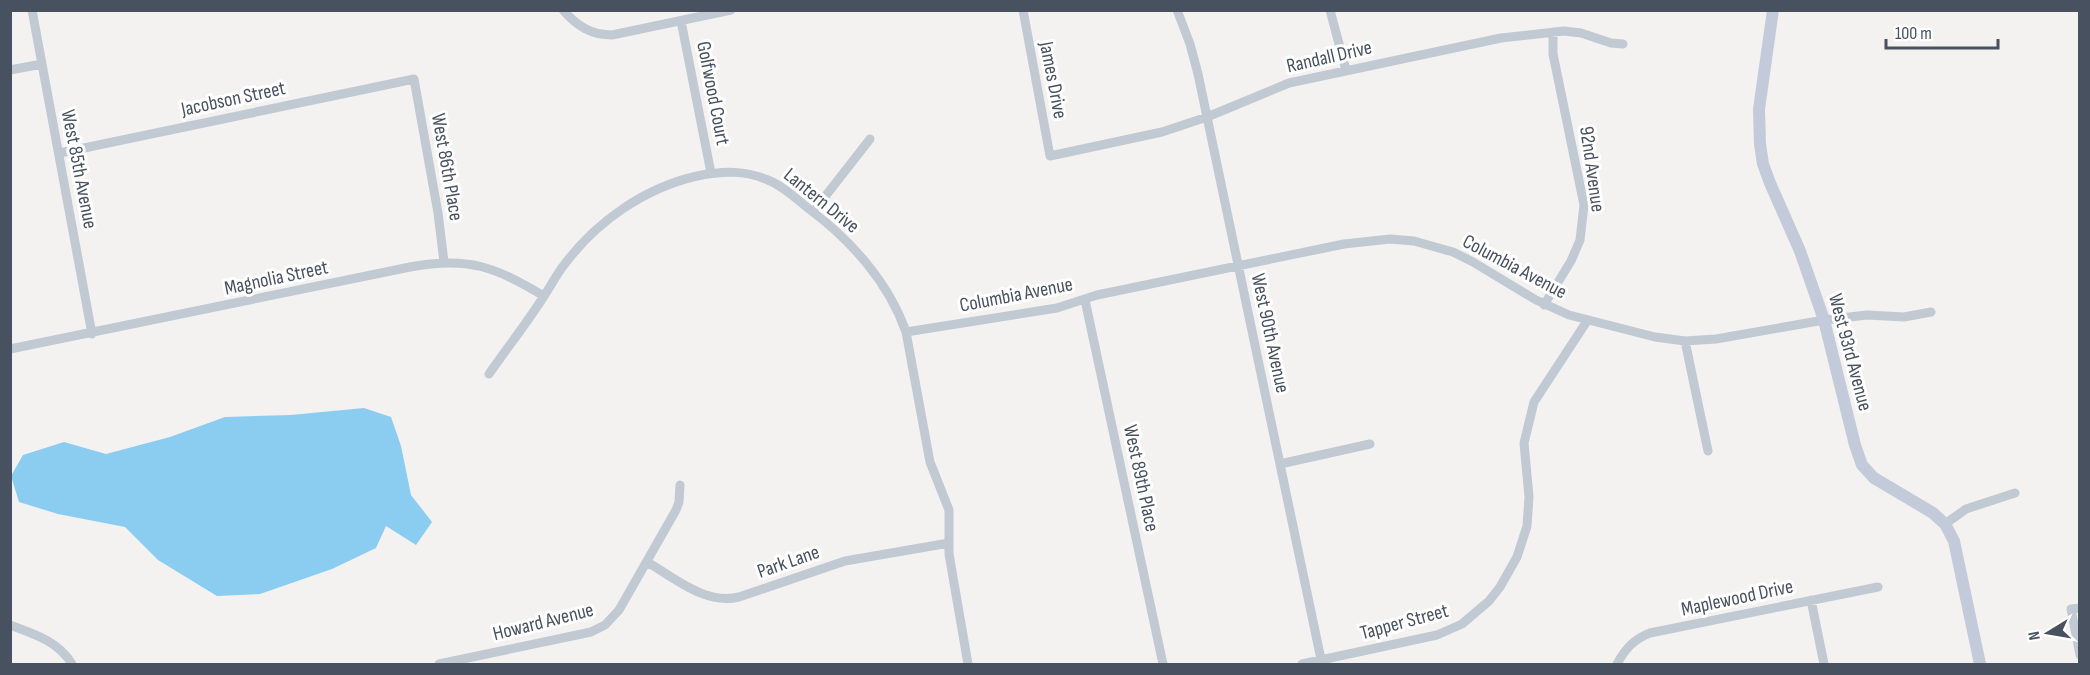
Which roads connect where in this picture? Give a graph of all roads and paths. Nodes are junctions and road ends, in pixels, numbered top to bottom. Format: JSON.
{"nodes":[{"id":1,"x":32,"y":10,"type":"edge"},
{"id":2,"x":564,"y":10,"type":"edge"},
{"id":3,"x":731,"y":10,"type":"edge"},
{"id":4,"x":1023,"y":10,"type":"edge"},
{"id":5,"x":1177,"y":10,"type":"edge"},
{"id":6,"x":1330,"y":10,"type":"edge"},
{"id":7,"x":1773,"y":10,"type":"edge"},
{"id":8,"x":681,"y":21,"type":"junction"},
{"id":9,"x":1553,"y":32,"type":"junction"},
{"id":10,"x":1623,"y":44,"type":"dead end"},
{"id":11,"x":42,"y":64,"type":"junction"},
{"id":12,"x":10,"y":70,"type":"edge"},
{"id":13,"x":1346,"y":70,"type":"junction"},
{"id":14,"x":414,"y":79,"type":"joint"},
{"id":15,"x":1207,"y":117,"type":"junction"},
{"id":16,"x":870,"y":139,"type":"dead end"},
{"id":17,"x":60,"y":153,"type":"junction"},
{"id":18,"x":1050,"y":156,"type":"joint"},
{"id":19,"x":711,"y":173,"type":"junction"},
{"id":20,"x":813,"y":212,"type":"junction"},
{"id":21,"x":444,"y":262,"type":"junction"},
{"id":22,"x":1239,"y":266,"type":"junction"},
{"id":23,"x":544,"y":296,"type":"junction"},
{"id":24,"x":1085,"y":300,"type":"junction"},
{"id":25,"x":1544,"y":304,"type":"junction"},
{"id":26,"x":1932,"y":312,"type":"dead end"},
{"id":27,"x":1824,"y":320,"type":"junction"},
{"id":28,"x":1587,"y":321,"type":"junction"},
{"id":29,"x":906,"y":333,"type":"junction"},
{"id":30,"x":92,"y":334,"type":"junction"},
{"id":31,"x":1686,"y":341,"type":"junction"},
{"id":32,"x":10,"y":349,"type":"edge"},
{"id":33,"x":489,"y":374,"type":"dead end"},
{"id":34,"x":1370,"y":444,"type":"dead end"},
{"id":35,"x":1708,"y":451,"type":"dead end"},
{"id":36,"x":1280,"y":464,"type":"junction"},
{"id":37,"x":680,"y":485,"type":"dead end"},
{"id":38,"x":2015,"y":493,"type":"dead end"},
{"id":39,"x":1945,"y":524,"type":"junction"},
{"id":40,"x":949,"y":543,"type":"junction"},
{"id":41,"x":647,"y":562,"type":"junction"},
{"id":42,"x":1878,"y":587,"type":"dead end"},
{"id":43,"x":1811,"y":600,"type":"junction"},
{"id":44,"x":2075,"y":609,"type":"edge"},
{"id":45,"x":10,"y":625,"type":"edge"},
{"id":46,"x":2079,"y":655,"type":"edge"},
{"id":47,"x":1322,"y":663,"type":"edge"},
{"id":48,"x":72,"y":664,"type":"edge"},
{"id":49,"x":439,"y":664,"type":"edge"},
{"id":50,"x":968,"y":664,"type":"edge"},
{"id":51,"x":1163,"y":664,"type":"edge"},
{"id":52,"x":1302,"y":664,"type":"edge"},
{"id":53,"x":1617,"y":664,"type":"edge"},
{"id":54,"x":1824,"y":664,"type":"edge"},
{"id":55,"x":1980,"y":664,"type":"edge"}],
"edges":[{"from":1,"to":11,"type":"street","name":"West 85th Avenue"},
{"from":2,"to":8,"type":"street"},
{"from":3,"to":8,"type":"street"},
{"from":4,"to":18,"type":"street","name":"James Drive"},
{"from":5,"to":15,"type":"street","name":"West 90th Avenue"},
{"from":6,"to":13,"type":"street"},
{"from":7,"to":27,"type":"street","name":"West 93rd Avenue"},
{"from":8,"to":19,"type":"street","name":"Golfwood Court"},
{"from":9,"to":10,"type":"street","name":"Randall Drive"},
{"from":9,"to":13,"type":"street","name":"Randall Drive"},
{"from":9,"to":25,"type":"street","name":"92nd Avenue"},
{"from":11,"to":12,"type":"street"},
{"from":11,"to":17,"type":"street","name":"West 85th Avenue"},
{"from":13,"to":15,"type":"street","name":"Randall Drive"},
{"from":14,"to":17,"type":"street","name":"Jacobson Street"},
{"from":14,"to":21,"type":"street","name":"West 86th Place"},
{"from":15,"to":18,"type":"street","name":"Randall Drive"},
{"from":15,"to":22,"type":"street","name":"West 90th Avenue"},
{"from":16,"to":20,"type":"street"},
{"from":17,"to":30,"type":"street","name":"West 85th Avenue"},
{"from":19,"to":20,"type":"street","name":"Lantern Drive"},
{"from":19,"to":23,"type":"street","name":"Lantern Drive"},
{"from":20,"to":29,"type":"street","name":"Lantern Drive"},
{"from":21,"to":23,"type":"street","name":"Magnolia Street"},
{"from":21,"to":30,"type":"street","name":"Magnolia Street"},
{"from":22,"to":24,"type":"street","name":"Columbia Avenue"},
{"from":22,"to":25,"type":"street","name":"Columbia Avenue"},
{"from":22,"to":36,"type":"street","name":"West 90th Avenue"},
{"from":23,"to":33,"type":"street","name":"Lantern Drive"},
{"from":24,"to":29,"type":"street","name":"Columbia Avenue"},
{"from":24,"to":51,"type":"street","name":"West 89th Place"},
{"from":25,"to":28,"type":"street","name":"Columbia Avenue"},
{"from":26,"to":27,"type":"street","name":"Columbia Avenue"},
{"from":27,"to":31,"type":"street","name":"Columbia Avenue"},
{"from":27,"to":39,"type":"street","name":"West 93rd Avenue"},
{"from":28,"to":31,"type":"street","name":"Columbia Avenue"},
{"from":28,"to":47,"type":"street","name":"Tapper Street"},
{"from":29,"to":40,"type":"street","name":"Lantern Drive"},
{"from":30,"to":32,"type":"street","name":"Magnolia Street"},
{"from":31,"to":35,"type":"street"},
{"from":34,"to":36,"type":"street"},
{"from":36,"to":47,"type":"street","name":"West 90th Avenue"},
{"from":37,"to":41,"type":"street","name":"Howard Avenue"},
{"from":38,"to":39,"type":"street"},
{"from":39,"to":55,"type":"street"},
{"from":40,"to":41,"type":"street","name":"Park Lane"},
{"from":40,"to":50,"type":"street","name":"Lantern Drive"},
{"from":41,"to":49,"type":"street","name":"Howard Avenue"},
{"from":42,"to":43,"type":"street","name":"Maplewood Drive"},
{"from":43,"to":53,"type":"street","name":"Maplewood Drive"},
{"from":43,"to":54,"type":"street"},
{"from":44,"to":46,"type":"street"},
{"from":45,"to":48,"type":"street"},
{"from":47,"to":52,"type":"street","name":"Tapper Street"}]}
